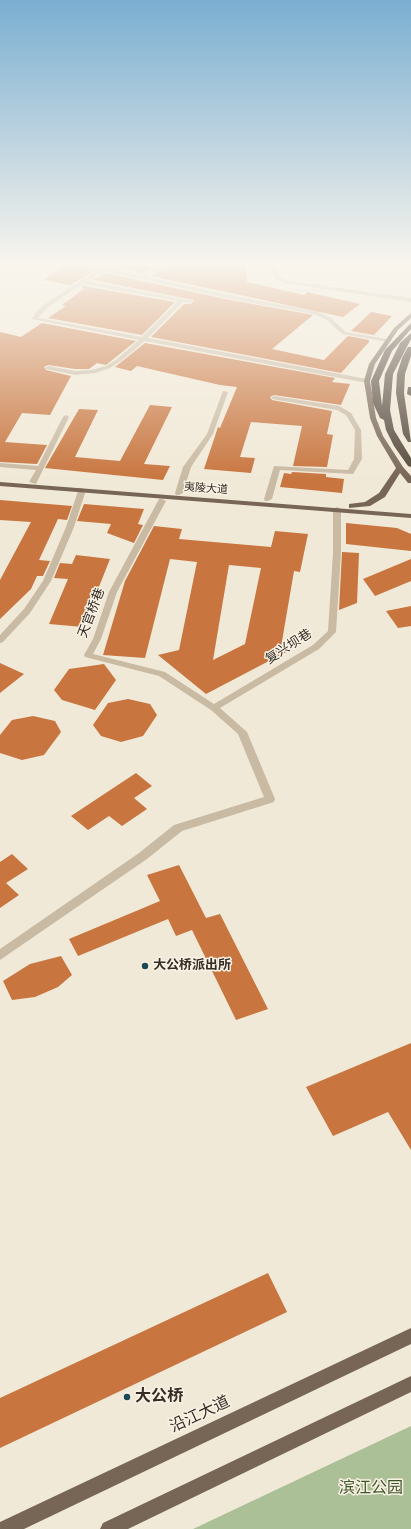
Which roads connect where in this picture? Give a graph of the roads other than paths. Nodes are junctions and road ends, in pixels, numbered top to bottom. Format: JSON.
{"nodes":[{"id":1,"x":129,"y":337,"type":"edge"},
{"id":2,"x":146,"y":337,"type":"edge"},
{"id":3,"x":369,"y":337,"type":"edge"},
{"id":4,"x":391,"y":337,"type":"edge"},
{"id":5,"x":400,"y":337,"type":"edge"},
{"id":6,"x":409,"y":337,"type":"edge"},
{"id":7,"x":143,"y":340,"type":"junction"},
{"id":8,"x":389,"y":340,"type":"junction"},
{"id":9,"x":411,"y":349,"type":"edge"},
{"id":10,"x":48,"y":368,"type":"dead end"},
{"id":11,"x":367,"y":381,"type":"junction"},
{"id":12,"x":411,"y":389,"type":"edge"},
{"id":13,"x":225,"y":392,"type":"dead end"},
{"id":14,"x":411,"y":394,"type":"edge"},
{"id":15,"x":274,"y":398,"type":"dead end"},
{"id":16,"x":66,"y":417,"type":"dead end"},
{"id":17,"x":390,"y":430,"type":"junction"},
{"id":18,"x":411,"y":440,"type":"edge"},
{"id":19,"x":411,"y":464,"type":"edge"},
{"id":20,"x":0,"y":465,"type":"edge"},
{"id":21,"x":41,"y":468,"type":"junction"},
{"id":22,"x":400,"y":468,"type":"junction"},
{"id":23,"x":0,"y":479,"type":"edge"},
{"id":24,"x":411,"y":481,"type":"edge"},
{"id":25,"x":33,"y":482,"type":"junction"},
{"id":26,"x":0,"y":484,"type":"edge"},
{"id":27,"x":82,"y":490,"type":"junction"},
{"id":28,"x":179,"y":493,"type":"junction"},
{"id":29,"x":268,"y":499,"type":"junction"},
{"id":30,"x":162,"y":501,"type":"dead end"},
{"id":31,"x":352,"y":506,"type":"junction"},
{"id":32,"x":337,"y":509,"type":"junction"},
{"id":33,"x":411,"y":510,"type":"edge"},
{"id":34,"x":368,"y":512,"type":"junction"},
{"id":35,"x":411,"y":516,"type":"edge"},
{"id":36,"x":411,"y":520,"type":"edge"},
{"id":37,"x":0,"y":640,"type":"edge"},
{"id":38,"x":214,"y":708,"type":"junction"},
{"id":39,"x":0,"y":955,"type":"edge"},
{"id":40,"x":411,"y":1336,"type":"edge"},
{"id":41,"x":411,"y":1384,"type":"edge"},
{"id":42,"x":4,"y":1529,"type":"edge"},
{"id":43,"x":109,"y":1529,"type":"edge"}],
"edges":[{"from":1,"to":7,"type":"street"},
{"from":2,"to":7,"type":"street"},
{"from":3,"to":8,"type":"street"},
{"from":4,"to":8,"type":"main road"},
{"from":5,"to":17,"type":"highway"},
{"from":6,"to":17,"type":"highway"},
{"from":7,"to":10,"type":"street"},
{"from":7,"to":11,"type":"street"},
{"from":8,"to":11,"type":"main road"},
{"from":9,"to":18,"type":"highway"},
{"from":11,"to":22,"type":"main road"},
{"from":12,"to":14,"type":"highway"},
{"from":13,"to":28,"type":"street"},
{"from":15,"to":29,"type":"street"},
{"from":16,"to":21,"type":"street"},
{"from":17,"to":19,"type":"highway"},
{"from":20,"to":21,"type":"street"},
{"from":21,"to":25,"type":"street"},
{"from":22,"to":24,"type":"main road"},
{"from":22,"to":31,"type":"main road"},
{"from":23,"to":25,"type":"main road","name":"夷陵大道"},
{"from":25,"to":28,"type":"main road","name":"夷陵大道"},
{"from":26,"to":27,"type":"main road","name":"夷陵大道"},
{"from":27,"to":32,"type":"main road","name":"夷陵大道"},
{"from":27,"to":37,"type":"street"},
{"from":28,"to":29,"type":"main road","name":"夷陵大道"},
{"from":29,"to":31,"type":"main road","name":"夷陵大道"},
{"from":30,"to":38,"type":"street","name":"天官桥巷"},
{"from":31,"to":33,"type":"main road","name":"夷陵大道"},
{"from":32,"to":34,"type":"main road","name":"夷陵大道"},
{"from":32,"to":38,"type":"street","name":"复兴坝巷"},
{"from":34,"to":35,"type":"main road","name":"夷陵大道"},
{"from":34,"to":36,"type":"main road"},
{"from":38,"to":39,"type":"street"},
{"from":40,"to":42,"type":"main road","name":"沿江大道"},
{"from":41,"to":43,"type":"main road"}]}
